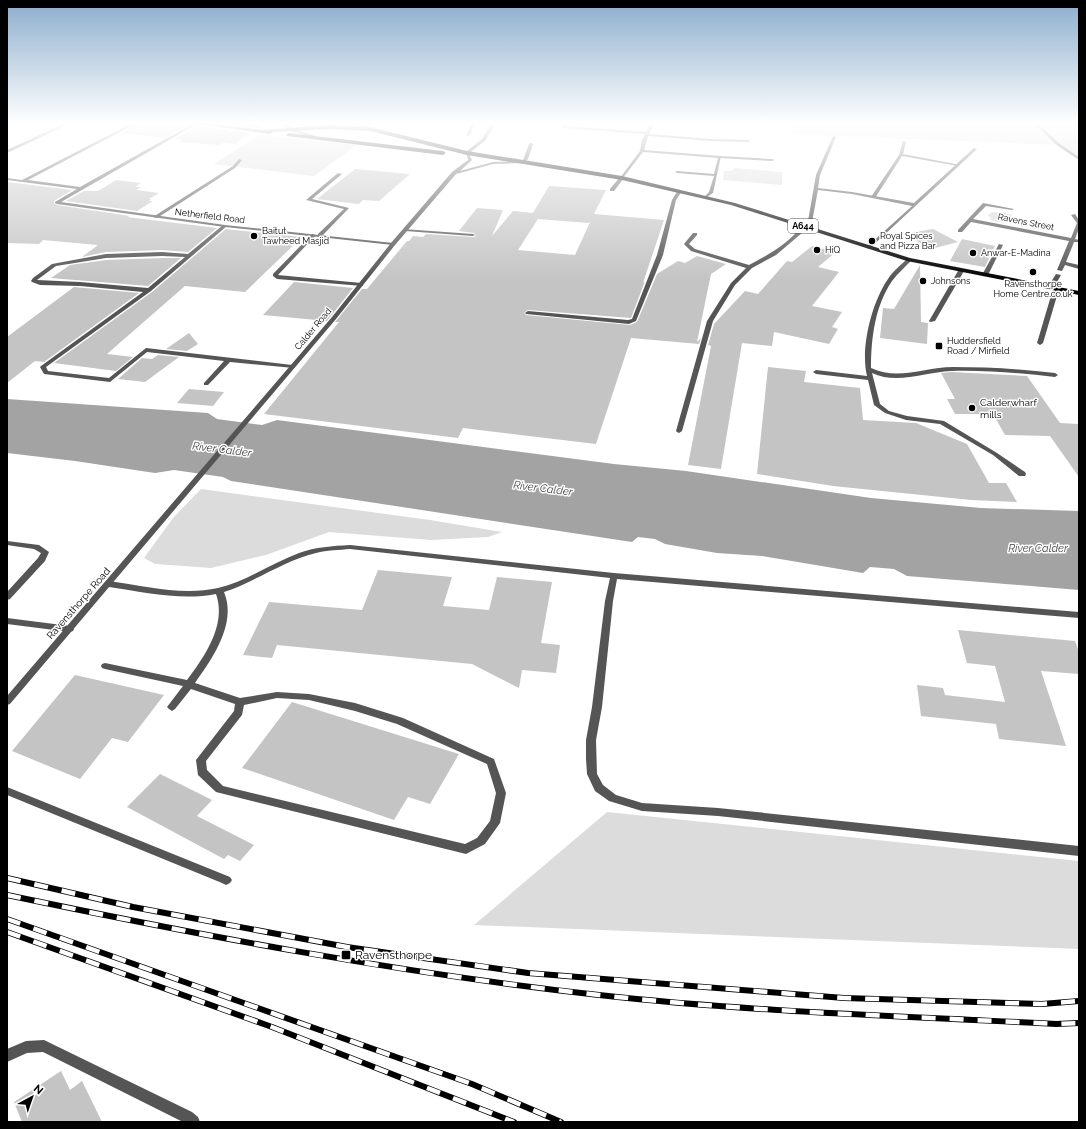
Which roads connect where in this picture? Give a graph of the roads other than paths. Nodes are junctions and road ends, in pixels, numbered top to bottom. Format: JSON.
{"nodes":[{"id":1,"x":36,"y":175,"type":"edge"},
{"id":2,"x":105,"y":175,"type":"edge"},
{"id":3,"x":222,"y":175,"type":"edge"},
{"id":4,"x":339,"y":175,"type":"edge"},
{"id":5,"x":453,"y":175,"type":"edge"},
{"id":6,"x":602,"y":175,"type":"edge"},
{"id":7,"x":624,"y":175,"type":"edge"},
{"id":8,"x":712,"y":175,"type":"edge"},
{"id":9,"x":716,"y":175,"type":"joint"},
{"id":10,"x":818,"y":175,"type":"edge"},
{"id":11,"x":888,"y":175,"type":"edge"},
{"id":12,"x":948,"y":175,"type":"edge"},
{"id":13,"x":622,"y":178,"type":"junction"},
{"id":14,"x":7,"y":179,"type":"edge"},
{"id":15,"x":24,"y":181,"type":"junction"},
{"id":16,"x":81,"y":188,"type":"junction"},
{"id":17,"x":612,"y":190,"type":"dead end"},
{"id":18,"x":816,"y":190,"type":"junction"},
{"id":19,"x":680,"y":191,"type":"junction"},
{"id":20,"x":706,"y":197,"type":"junction"},
{"id":21,"x":873,"y":197,"type":"junction"},
{"id":22,"x":915,"y":205,"type":"junction"},
{"id":23,"x":1012,"y":209,"type":"dead end"},
{"id":24,"x":1073,"y":215,"type":"dead end"},
{"id":25,"x":155,"y":217,"type":"junction"},
{"id":26,"x":969,"y":220,"type":"junction"},
{"id":27,"x":1079,"y":223,"type":"edge"},
{"id":28,"x":225,"y":226,"type":"junction"},
{"id":29,"x":804,"y":226,"type":"junction"},
{"id":30,"x":405,"y":230,"type":"junction"},
{"id":31,"x":960,"y":231,"type":"dead end"},
{"id":32,"x":695,"y":234,"type":"dead end"},
{"id":33,"x":317,"y":235,"type":"junction"},
{"id":34,"x":474,"y":235,"type":"dead end"},
{"id":35,"x":1073,"y":239,"type":"junction"},
{"id":36,"x":1079,"y":241,"type":"edge"},
{"id":37,"x":393,"y":244,"type":"junction"},
{"id":38,"x":1001,"y":245,"type":"dead end"},
{"id":39,"x":869,"y":248,"type":"junction"},
{"id":40,"x":189,"y":256,"type":"junction"},
{"id":41,"x":909,"y":260,"type":"junction"},
{"id":42,"x":1062,"y":263,"type":"junction"},
{"id":43,"x":750,"y":267,"type":"junction"},
{"id":44,"x":1079,"y":267,"type":"edge"},
{"id":45,"x":961,"y":271,"type":"junction"},
{"id":46,"x":985,"y":275,"type":"junction"},
{"id":47,"x":361,"y":285,"type":"junction"},
{"id":48,"x":1056,"y":289,"type":"junction"},
{"id":49,"x":149,"y":290,"type":"junction"},
{"id":50,"x":1079,"y":293,"type":"edge"},
{"id":51,"x":528,"y":313,"type":"dead end"},
{"id":52,"x":932,"y":321,"type":"dead end"},
{"id":53,"x":1040,"y":343,"type":"dead end"},
{"id":54,"x":227,"y":361,"type":"junction"},
{"id":55,"x":292,"y":367,"type":"junction"},
{"id":56,"x":868,"y":369,"type":"junction"},
{"id":57,"x":816,"y":372,"type":"dead end"},
{"id":58,"x":1055,"y":375,"type":"dead end"},
{"id":59,"x":870,"y":378,"type":"junction"},
{"id":60,"x":206,"y":384,"type":"dead end"},
{"id":61,"x":679,"y":431,"type":"dead end"},
{"id":62,"x":1022,"y":474,"type":"dead end"},
{"id":63,"x":165,"y":518,"type":"joint"},
{"id":64,"x":7,"y":543,"type":"edge"},
{"id":65,"x":614,"y":576,"type":"junction"},
{"id":66,"x":109,"y":584,"type":"junction"},
{"id":67,"x":219,"y":591,"type":"junction"},
{"id":68,"x":7,"y":597,"type":"edge"},
{"id":69,"x":1079,"y":615,"type":"edge"},
{"id":70,"x":7,"y":621,"type":"edge"},
{"id":71,"x":70,"y":629,"type":"junction"},
{"id":72,"x":105,"y":666,"type":"dead end"},
{"id":73,"x":188,"y":684,"type":"junction"},
{"id":74,"x":7,"y":702,"type":"edge"},
{"id":75,"x":240,"y":702,"type":"junction"},
{"id":76,"x":172,"y":707,"type":"dead end"},
{"id":77,"x":7,"y":791,"type":"edge"},
{"id":78,"x":1079,"y":851,"type":"edge"},
{"id":79,"x":226,"y":880,"type":"dead end"},
{"id":80,"x":7,"y":1056,"type":"edge"},
{"id":81,"x":193,"y":1122,"type":"edge"}],
"edges":[{"from":1,"to":15,"type":"street"},
{"from":2,"to":16,"type":"street"},
{"from":3,"to":25,"type":"street"},
{"from":4,"to":33,"type":"street"},
{"from":5,"to":30,"type":"street","name":"Calder Road"},
{"from":6,"to":13,"type":"highway","number":"A644"},
{"from":7,"to":13,"type":"street"},
{"from":8,"to":9,"type":"street"},
{"from":9,"to":20,"type":"street"},
{"from":10,"to":18,"type":"street"},
{"from":11,"to":21,"type":"street"},
{"from":12,"to":22,"type":"street"},
{"from":13,"to":17,"type":"street"},
{"from":13,"to":19,"type":"highway","number":"A644"},
{"from":14,"to":15,"type":"street"},
{"from":15,"to":16,"type":"street"},
{"from":16,"to":25,"type":"street","name":"Netherfield Road"},
{"from":18,"to":21,"type":"street"},
{"from":18,"to":29,"type":"street"},
{"from":19,"to":20,"type":"highway","number":"A644"},
{"from":19,"to":51,"type":"street"},
{"from":20,"to":29,"type":"highway","number":"A644"},
{"from":21,"to":22,"type":"street"},
{"from":22,"to":39,"type":"street"},
{"from":23,"to":26,"type":"street","name":"Ravens Street"},
{"from":24,"to":27,"type":"street"},
{"from":25,"to":28,"type":"street","name":"Netherfield Road"},
{"from":26,"to":31,"type":"street","name":"Ravens Street"},
{"from":26,"to":35,"type":"street","name":"Ravens Street"},
{"from":27,"to":35,"type":"street"},
{"from":28,"to":33,"type":"street","name":"Netherfield Road"},
{"from":28,"to":40,"type":"street"},
{"from":29,"to":39,"type":"highway","number":"A644"},
{"from":29,"to":43,"type":"street"},
{"from":30,"to":34,"type":"street"},
{"from":30,"to":37,"type":"street","name":"Calder Road"},
{"from":32,"to":43,"type":"street"},
{"from":33,"to":37,"type":"street","name":"Netherfield Road"},
{"from":33,"to":47,"type":"street"},
{"from":35,"to":36,"type":"street","name":"Ravens Street"},
{"from":35,"to":42,"type":"street"},
{"from":37,"to":47,"type":"street","name":"Calder Road"},
{"from":38,"to":46,"type":"street"},
{"from":39,"to":41,"type":"highway","number":"A644"},
{"from":40,"to":49,"type":"street"},
{"from":40,"to":49,"type":"street"},
{"from":41,"to":45,"type":"highway","number":"A644"},
{"from":41,"to":56,"type":"street"},
{"from":42,"to":44,"type":"street"},
{"from":42,"to":48,"type":"street"},
{"from":43,"to":61,"type":"street"},
{"from":45,"to":46,"type":"highway","number":"A644"},
{"from":45,"to":52,"type":"street"},
{"from":46,"to":48,"type":"highway","number":"A644"},
{"from":47,"to":55,"type":"street","name":"Calder Road"},
{"from":48,"to":50,"type":"highway","number":"A644"},
{"from":48,"to":53,"type":"street"},
{"from":49,"to":54,"type":"street"},
{"from":54,"to":55,"type":"street"},
{"from":54,"to":60,"type":"street"},
{"from":55,"to":63,"type":"street","name":"Calder Road"},
{"from":56,"to":58,"type":"street"},
{"from":56,"to":59,"type":"street"},
{"from":57,"to":59,"type":"street"},
{"from":59,"to":62,"type":"street"},
{"from":63,"to":66,"type":"street","name":"Ravensthorpe Road"},
{"from":64,"to":68,"type":"street"},
{"from":65,"to":67,"type":"street"},
{"from":65,"to":69,"type":"street"},
{"from":65,"to":78,"type":"street"},
{"from":66,"to":67,"type":"street"},
{"from":66,"to":71,"type":"street","name":"Ravensthorpe Road"},
{"from":67,"to":73,"type":"street"},
{"from":70,"to":71,"type":"street"},
{"from":71,"to":74,"type":"street","name":"Ravensthorpe Road"},
{"from":72,"to":73,"type":"street"},
{"from":73,"to":75,"type":"street"},
{"from":73,"to":76,"type":"street"},
{"from":75,"to":75,"type":"street"},
{"from":77,"to":79,"type":"street"},
{"from":80,"to":81,"type":"street"}]}
